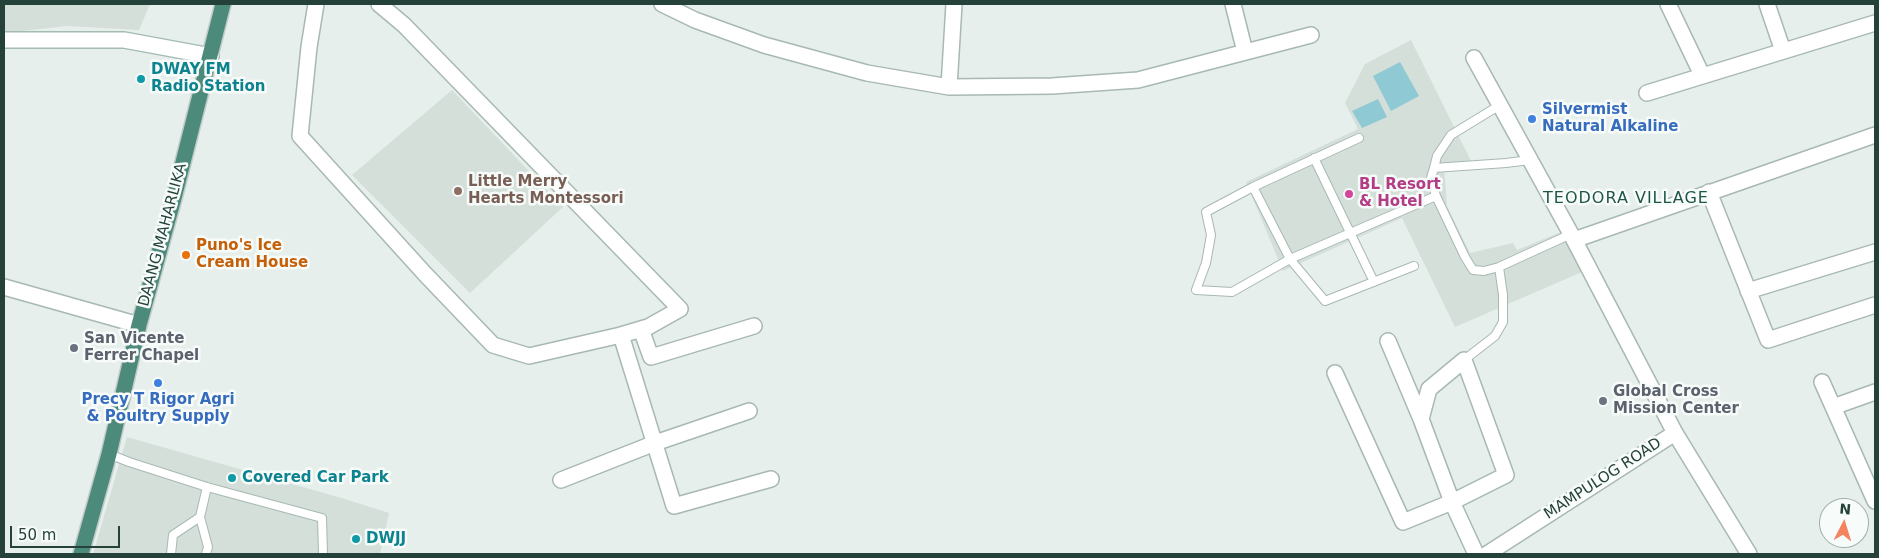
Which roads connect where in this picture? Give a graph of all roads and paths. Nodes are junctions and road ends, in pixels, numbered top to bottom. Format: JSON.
{"nodes":[{"id":1,"x":223,"y":4,"type":"edge"},
{"id":2,"x":316,"y":4,"type":"edge"},
{"id":3,"x":379,"y":4,"type":"edge"},
{"id":4,"x":662,"y":4,"type":"edge"},
{"id":5,"x":954,"y":4,"type":"edge"},
{"id":6,"x":1233,"y":4,"type":"edge"},
{"id":7,"x":1668,"y":4,"type":"edge"},
{"id":8,"x":1767,"y":4,"type":"edge"},
{"id":9,"x":1875,"y":23,"type":"edge"},
{"id":10,"x":1311,"y":35,"type":"dead end"},
{"id":11,"x":4,"y":40,"type":"edge"},
{"id":12,"x":1783,"y":51,"type":"junction"},
{"id":13,"x":1245,"y":52,"type":"junction"},
{"id":14,"x":211,"y":56,"type":"junction"},
{"id":15,"x":1474,"y":58,"type":"dead end"},
{"id":16,"x":1702,"y":75,"type":"junction"},
{"id":17,"x":949,"y":87,"type":"junction"},
{"id":18,"x":1647,"y":93,"type":"dead end"},
{"id":19,"x":1500,"y":106,"type":"junction"},
{"id":20,"x":1875,"y":136,"type":"edge"},
{"id":21,"x":1359,"y":138,"type":"dead end"},
{"id":22,"x":1314,"y":158,"type":"junction"},
{"id":23,"x":1530,"y":160,"type":"junction"},
{"id":24,"x":1434,"y":168,"type":"junction"},
{"id":25,"x":1253,"y":187,"type":"junction"},
{"id":26,"x":1709,"y":192,"type":"junction"},
{"id":27,"x":1436,"y":196,"type":"junction"},
{"id":28,"x":1350,"y":234,"type":"junction"},
{"id":29,"x":1573,"y":237,"type":"junction"},
{"id":30,"x":1875,"y":252,"type":"edge"},
{"id":31,"x":1290,"y":259,"type":"junction"},
{"id":32,"x":1414,"y":266,"type":"dead end"},
{"id":33,"x":1499,"y":267,"type":"junction"},
{"id":34,"x":1374,"y":282,"type":"junction"},
{"id":35,"x":4,"y":288,"type":"edge"},
{"id":36,"x":1748,"y":291,"type":"junction"},
{"id":37,"x":1875,"y":305,"type":"edge"},
{"id":38,"x":139,"y":325,"type":"junction"},
{"id":39,"x":754,"y":326,"type":"dead end"},
{"id":40,"x":641,"y":329,"type":"junction"},
{"id":41,"x":621,"y":335,"type":"junction"},
{"id":42,"x":1388,"y":341,"type":"dead end"},
{"id":43,"x":1464,"y":360,"type":"junction"},
{"id":44,"x":1336,"y":373,"type":"dead end"},
{"id":45,"x":1822,"y":382,"type":"dead end"},
{"id":46,"x":1875,"y":392,"type":"edge"},
{"id":47,"x":1833,"y":407,"type":"junction"},
{"id":48,"x":748,"y":411,"type":"dead end"},
{"id":49,"x":1421,"y":418,"type":"junction"},
{"id":50,"x":1675,"y":433,"type":"junction"},
{"id":51,"x":655,"y":443,"type":"junction"},
{"id":52,"x":109,"y":454,"type":"junction"},
{"id":53,"x":771,"y":479,"type":"dead end"},
{"id":54,"x":561,"y":480,"type":"dead end"},
{"id":55,"x":208,"y":487,"type":"junction"},
{"id":56,"x":1875,"y":501,"type":"edge"},
{"id":57,"x":1452,"y":502,"type":"junction"},
{"id":58,"x":200,"y":516,"type":"junction"},
{"id":59,"x":81,"y":554,"type":"edge"},
{"id":60,"x":171,"y":554,"type":"edge"},
{"id":61,"x":206,"y":554,"type":"edge"},
{"id":62,"x":323,"y":554,"type":"edge"},
{"id":63,"x":1476,"y":554,"type":"edge"},
{"id":64,"x":1487,"y":554,"type":"edge"},
{"id":65,"x":1749,"y":554,"type":"edge"}],
"edges":[{"from":1,"to":14,"type":"highway","name":"DAANG MAHARLIKA"},
{"from":2,"to":41,"type":"street"},
{"from":3,"to":40,"type":"street"},
{"from":4,"to":17,"type":"street"},
{"from":5,"to":17,"type":"street"},
{"from":6,"to":13,"type":"street"},
{"from":7,"to":16,"type":"street"},
{"from":8,"to":12,"type":"street"},
{"from":9,"to":12,"type":"street"},
{"from":10,"to":13,"type":"street"},
{"from":11,"to":14,"type":"street"},
{"from":12,"to":16,"type":"street"},
{"from":13,"to":17,"type":"street"},
{"from":14,"to":38,"type":"highway","name":"DAANG MAHARLIKA"},
{"from":15,"to":19,"type":"street"},
{"from":16,"to":18,"type":"street"},
{"from":19,"to":23,"type":"street"},
{"from":19,"to":24,"type":"lane"},
{"from":20,"to":26,"type":"street"},
{"from":21,"to":22,"type":"lane"},
{"from":22,"to":25,"type":"lane"},
{"from":22,"to":28,"type":"lane"},
{"from":23,"to":24,"type":"lane"},
{"from":23,"to":29,"type":"street"},
{"from":24,"to":27,"type":"lane"},
{"from":25,"to":31,"type":"lane"},
{"from":25,"to":31,"type":"lane"},
{"from":26,"to":29,"type":"street"},
{"from":26,"to":36,"type":"street"},
{"from":27,"to":28,"type":"lane"},
{"from":27,"to":33,"type":"lane"},
{"from":28,"to":31,"type":"lane"},
{"from":28,"to":34,"type":"lane"},
{"from":29,"to":33,"type":"lane"},
{"from":29,"to":50,"type":"street"},
{"from":30,"to":36,"type":"street"},
{"from":31,"to":34,"type":"lane"},
{"from":32,"to":34,"type":"lane"},
{"from":33,"to":43,"type":"lane"},
{"from":35,"to":38,"type":"street"},
{"from":36,"to":37,"type":"street"},
{"from":38,"to":52,"type":"highway","name":"DAANG MAHARLIKA"},
{"from":39,"to":40,"type":"street"},
{"from":40,"to":41,"type":"street"},
{"from":41,"to":51,"type":"street"},
{"from":42,"to":49,"type":"street"},
{"from":43,"to":49,"type":"street"},
{"from":43,"to":57,"type":"street"},
{"from":44,"to":57,"type":"street"},
{"from":45,"to":47,"type":"street"},
{"from":46,"to":47,"type":"street"},
{"from":47,"to":56,"type":"street"},
{"from":48,"to":51,"type":"street"},
{"from":49,"to":57,"type":"street"},
{"from":50,"to":64,"type":"street","name":"MAMPULOG ROAD"},
{"from":50,"to":65,"type":"street","name":"MAMPULOG ROAD"},
{"from":51,"to":53,"type":"street"},
{"from":51,"to":54,"type":"street"},
{"from":52,"to":55,"type":"lane"},
{"from":52,"to":59,"type":"highway","name":"DAANG MAHARLIKA"},
{"from":55,"to":58,"type":"lane"},
{"from":55,"to":62,"type":"lane"},
{"from":57,"to":63,"type":"street"},
{"from":58,"to":60,"type":"lane"},
{"from":58,"to":61,"type":"lane"}]}
